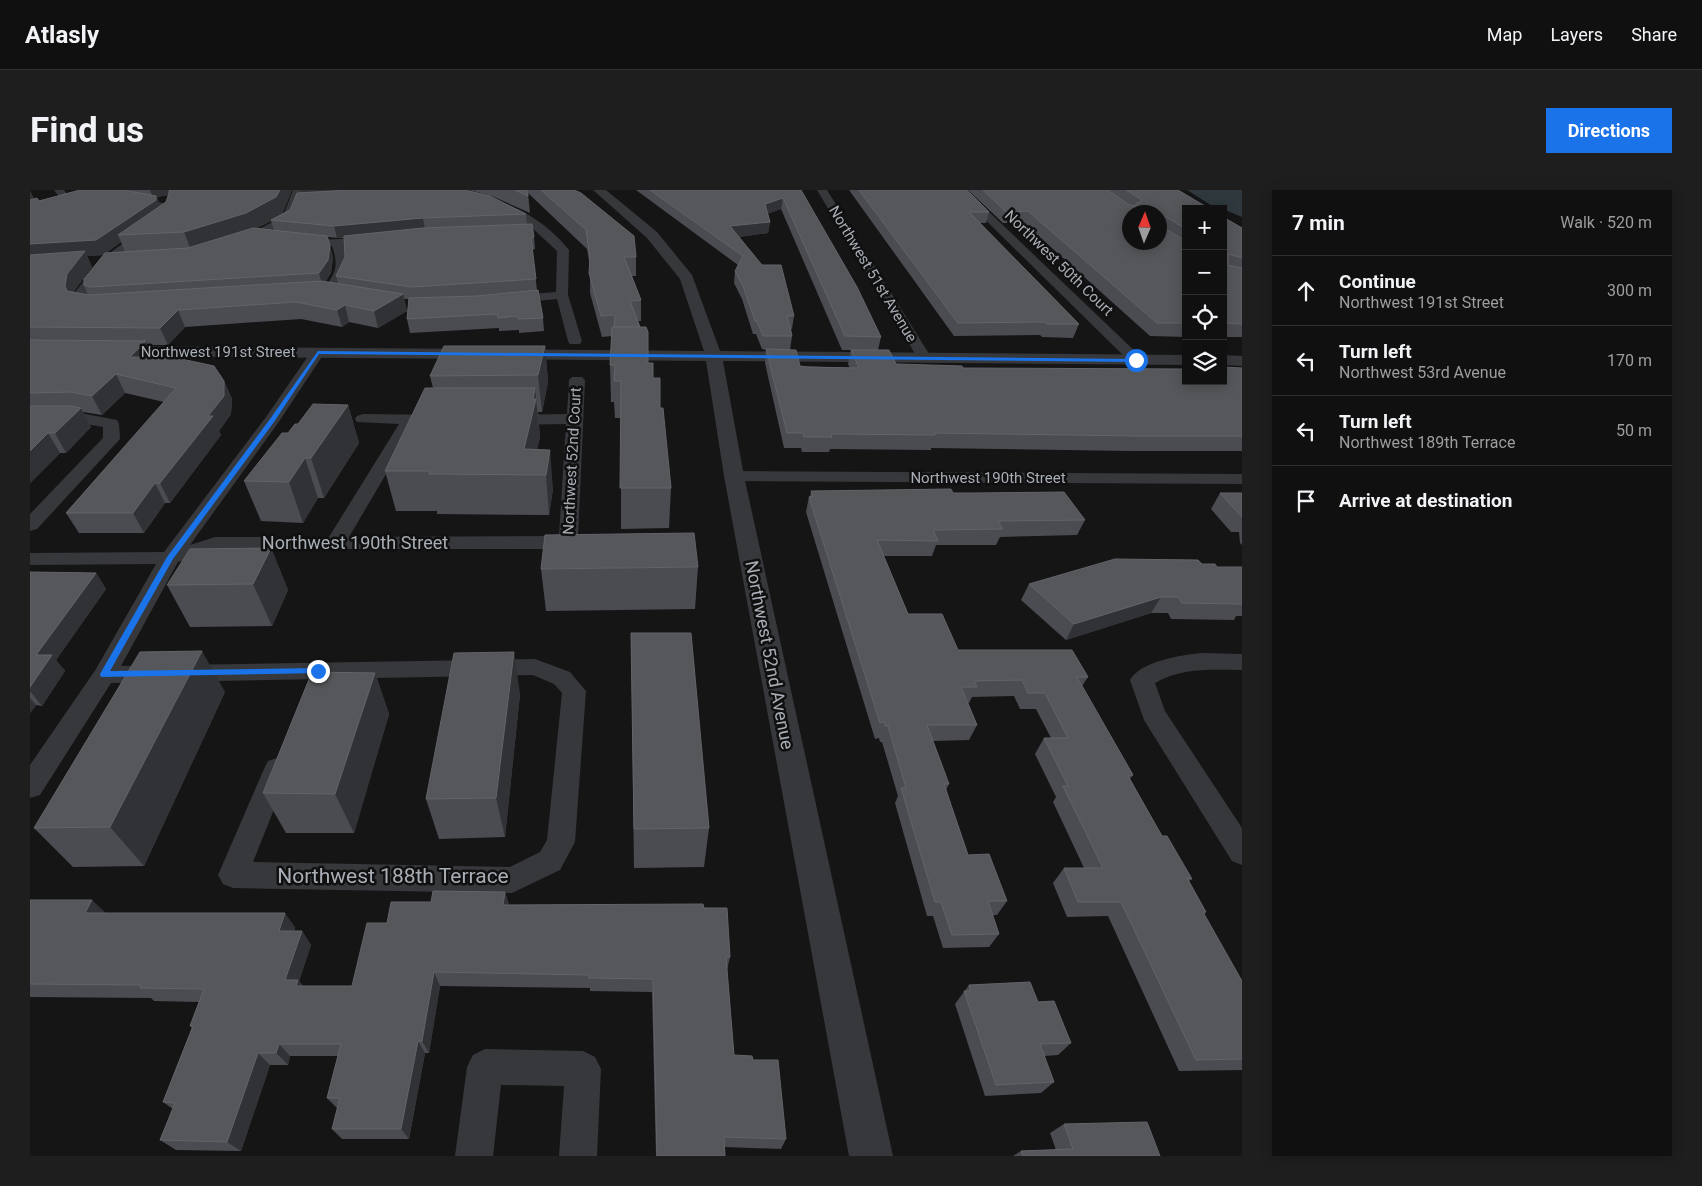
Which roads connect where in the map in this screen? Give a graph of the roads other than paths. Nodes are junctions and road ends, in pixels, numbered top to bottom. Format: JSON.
{"nodes":[{"id":1,"x":59,"y":190,"type":"edge"},
{"id":2,"x":599,"y":190,"type":"edge"},
{"id":3,"x":822,"y":190,"type":"edge"},
{"id":4,"x":960,"y":190,"type":"edge"},
{"id":5,"x":299,"y":196,"type":"edge"},
{"id":6,"x":175,"y":198,"type":"edge"},
{"id":7,"x":118,"y":199,"type":"edge"},
{"id":8,"x":67,"y":201,"type":"edge"},
{"id":9,"x":490,"y":202,"type":"edge"},
{"id":10,"x":154,"y":203,"type":"junction"},
{"id":11,"x":544,"y":230,"type":"junction"},
{"id":12,"x":524,"y":231,"type":"edge"},
{"id":13,"x":256,"y":236,"type":"junction"},
{"id":14,"x":274,"y":237,"type":"edge"},
{"id":15,"x":386,"y":239,"type":"edge"},
{"id":16,"x":310,"y":241,"type":"edge"},
{"id":17,"x":337,"y":243,"type":"junction"},
{"id":18,"x":229,"y":244,"type":"edge"},
{"id":19,"x":124,"y":260,"type":"edge"},
{"id":20,"x":105,"y":262,"type":"junction"},
{"id":21,"x":86,"y":263,"type":"dead end"},
{"id":22,"x":345,"y":295,"type":"edge"},
{"id":23,"x":562,"y":295,"type":"junction"},
{"id":24,"x":497,"y":301,"type":"edge"},
{"id":25,"x":114,"y":305,"type":"edge"},
{"id":26,"x":575,"y":341,"type":"dead end"},
{"id":27,"x":100,"y":351,"type":"edge"},
{"id":28,"x":318,"y":352,"type":"junction"},
{"id":29,"x":714,"y":357,"type":"junction"},
{"id":30,"x":924,"y":357,"type":"junction"},
{"id":31,"x":1136,"y":360,"type":"junction"},
{"id":32,"x":1182,"y":360,"type":"edge"},
{"id":33,"x":1227,"y":360,"type":"edge"},
{"id":34,"x":1242,"y":361,"type":"edge"},
{"id":35,"x":577,"y":380,"type":"dead end"},
{"id":36,"x":30,"y":418,"type":"edge"},
{"id":37,"x":363,"y":419,"type":"dead end"},
{"id":38,"x":575,"y":419,"type":"junction"},
{"id":39,"x":410,"y":420,"type":"junction"},
{"id":40,"x":459,"y":420,"type":"edge"},
{"id":41,"x":488,"y":420,"type":"edge"},
{"id":42,"x":734,"y":476,"type":"junction"},
{"id":43,"x":1242,"y":479,"type":"edge"},
{"id":44,"x":30,"y":526,"type":"edge"},
{"id":45,"x":336,"y":541,"type":"junction"},
{"id":46,"x":596,"y":541,"type":"edge"},
{"id":47,"x":568,"y":543,"type":"junction"},
{"id":48,"x":170,"y":558,"type":"junction"},
{"id":49,"x":30,"y":559,"type":"edge"},
{"id":50,"x":1242,"y":662,"type":"edge"},
{"id":51,"x":318,"y":671,"type":"junction"},
{"id":52,"x":104,"y":674,"type":"junction"},
{"id":53,"x":307,"y":697,"type":"edge"},
{"id":54,"x":285,"y":751,"type":"edge"},
{"id":55,"x":30,"y":788,"type":"edge"},
{"id":56,"x":1242,"y":852,"type":"edge"},
{"id":57,"x":474,"y":1156,"type":"edge"},
{"id":58,"x":578,"y":1156,"type":"edge"},
{"id":59,"x":871,"y":1156,"type":"edge"}],
"edges":[{"from":1,"to":8,"type":"street"},
{"from":2,"to":29,"type":"street","name":"Northwest 52nd Avenue"},
{"from":3,"to":30,"type":"street","name":"Northwest 51st Avenue"},
{"from":4,"to":31,"type":"street","name":"Northwest 50th Court"},
{"from":5,"to":13,"type":"street"},
{"from":6,"to":10,"type":"street"},
{"from":7,"to":10,"type":"street"},
{"from":9,"to":11,"type":"street"},
{"from":10,"to":20,"type":"street"},
{"from":11,"to":12,"type":"street"},
{"from":11,"to":23,"type":"street"},
{"from":13,"to":14,"type":"street"},
{"from":13,"to":18,"type":"street"},
{"from":15,"to":17,"type":"street"},
{"from":16,"to":17,"type":"street"},
{"from":17,"to":22,"type":"street"},
{"from":19,"to":20,"type":"street"},
{"from":20,"to":21,"type":"street"},
{"from":20,"to":25,"type":"street"},
{"from":23,"to":24,"type":"street"},
{"from":23,"to":26,"type":"street"},
{"from":27,"to":28,"type":"street","name":"Northwest 191st Street"},
{"from":28,"to":29,"type":"street","name":"Northwest 191st Street"},
{"from":28,"to":48,"type":"street"},
{"from":29,"to":30,"type":"street","name":"Northwest 191st Street"},
{"from":29,"to":42,"type":"street","name":"Northwest 52nd Avenue"},
{"from":30,"to":31,"type":"street","name":"Northwest 191st Street"},
{"from":31,"to":32,"type":"street","name":"Northwest 191st Street"},
{"from":33,"to":34,"type":"street"},
{"from":35,"to":38,"type":"street","name":"Northwest 52nd Court"},
{"from":36,"to":44,"type":"street"},
{"from":37,"to":39,"type":"street"},
{"from":38,"to":41,"type":"street"},
{"from":38,"to":47,"type":"street","name":"Northwest 52nd Court"},
{"from":39,"to":40,"type":"street"},
{"from":39,"to":45,"type":"street"},
{"from":42,"to":43,"type":"street","name":"Northwest 190th Street"},
{"from":42,"to":59,"type":"street","name":"Northwest 52nd Avenue"},
{"from":45,"to":47,"type":"street","name":"Northwest 190th Street"},
{"from":45,"to":48,"type":"street","name":"Northwest 190th Street"},
{"from":46,"to":47,"type":"street","name":"Northwest 190th Street"},
{"from":48,"to":49,"type":"street","name":"Northwest 190th Street"},
{"from":48,"to":52,"type":"street"},
{"from":50,"to":56,"type":"street"},
{"from":51,"to":52,"type":"street"},
{"from":51,"to":53,"type":"street"},
{"from":51,"to":54,"type":"street","name":"Northwest 188th Terrace"},
{"from":52,"to":55,"type":"street"},
{"from":57,"to":58,"type":"street"}]}
